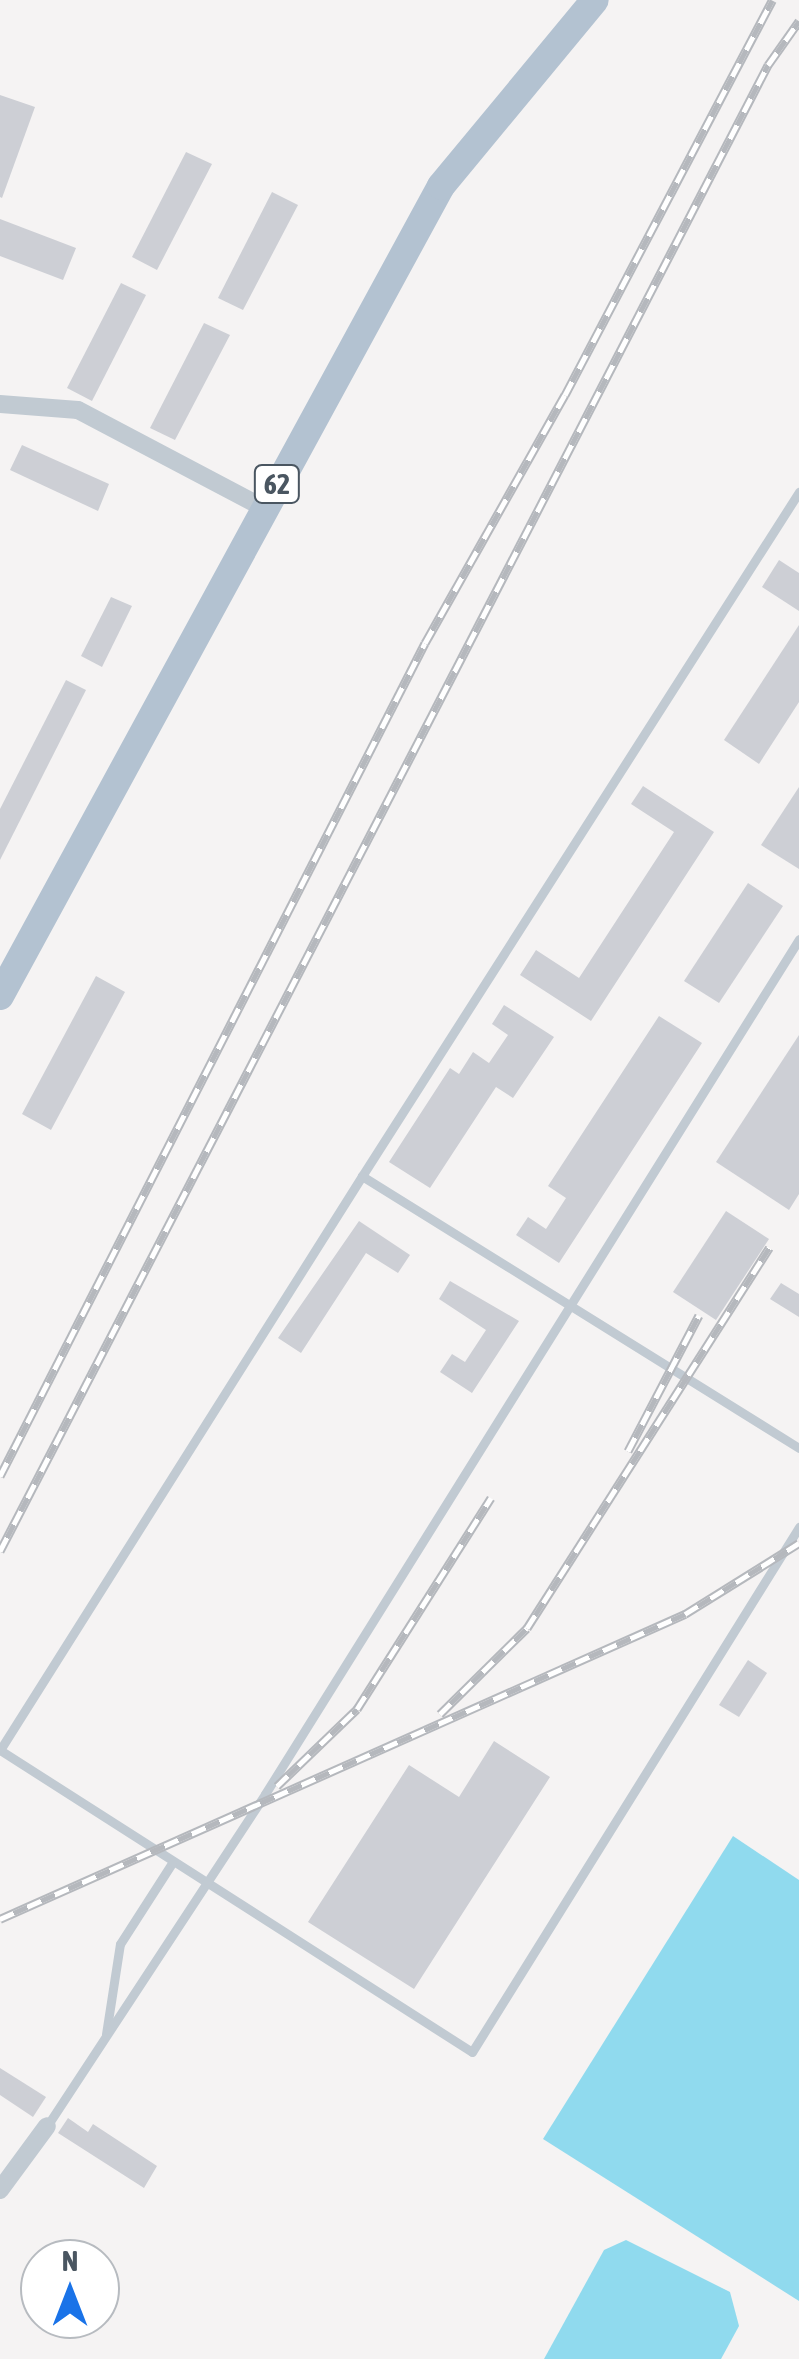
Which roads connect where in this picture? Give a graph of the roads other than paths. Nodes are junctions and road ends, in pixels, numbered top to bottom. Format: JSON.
{"nodes":[{"id":1,"x":595,"y":0,"type":"edge"},
{"id":2,"x":0,"y":404,"type":"edge"},
{"id":3,"x":799,"y":492,"type":"edge"},
{"id":4,"x":264,"y":508,"type":"junction"},
{"id":5,"x":799,"y":938,"type":"edge"},
{"id":6,"x":0,"y":996,"type":"edge"},
{"id":7,"x":362,"y":1176,"type":"junction"},
{"id":8,"x":568,"y":1306,"type":"junction"},
{"id":9,"x":799,"y":1448,"type":"edge"},
{"id":10,"x":799,"y":1527,"type":"edge"},
{"id":11,"x":172,"y":1863,"type":"junction"},
{"id":12,"x":206,"y":1885,"type":"junction"},
{"id":13,"x":106,"y":2038,"type":"junction"},
{"id":14,"x":47,"y":2126,"type":"joint"},
{"id":15,"x":0,"y":2190,"type":"edge"}],
"edges":[{"from":1,"to":4,"type":"main road","number":"62"},
{"from":2,"to":4,"type":"street"},
{"from":3,"to":7,"type":"lane"},
{"from":4,"to":6,"type":"main road","number":"62"},
{"from":5,"to":8,"type":"lane"},
{"from":7,"to":8,"type":"lane"},
{"from":7,"to":11,"type":"lane"},
{"from":8,"to":9,"type":"lane"},
{"from":8,"to":12,"type":"lane"},
{"from":10,"to":12,"type":"lane"},
{"from":11,"to":12,"type":"lane"},
{"from":11,"to":13,"type":"lane"},
{"from":12,"to":13,"type":"lane"},
{"from":13,"to":14,"type":"lane"},
{"from":14,"to":15,"type":"street"}]}
